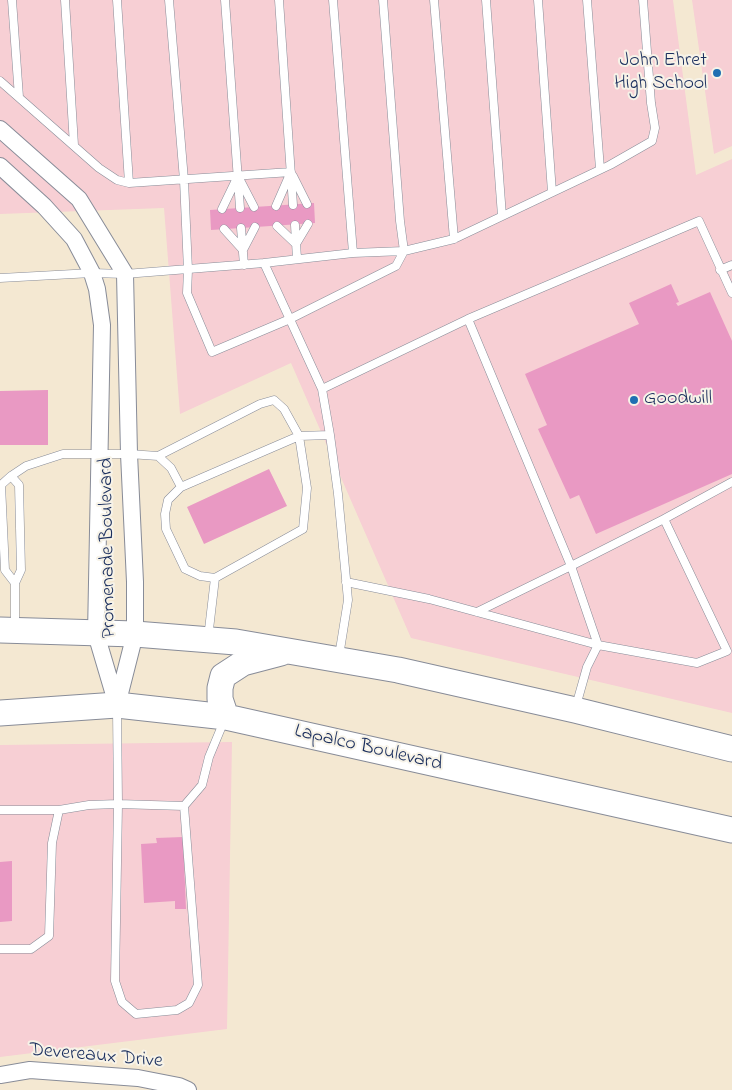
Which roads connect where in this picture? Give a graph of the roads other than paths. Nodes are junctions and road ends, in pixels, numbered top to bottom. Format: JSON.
{"nodes":[{"id":1,"x":12,"y":0,"type":"edge"},
{"id":2,"x":65,"y":0,"type":"edge"},
{"id":3,"x":117,"y":0,"type":"edge"},
{"id":4,"x":169,"y":0,"type":"edge"},
{"id":5,"x":225,"y":0,"type":"edge"},
{"id":6,"x":279,"y":0,"type":"edge"},
{"id":7,"x":333,"y":0,"type":"edge"},
{"id":8,"x":383,"y":0,"type":"edge"},
{"id":9,"x":434,"y":0,"type":"edge"},
{"id":10,"x":486,"y":0,"type":"edge"},
{"id":11,"x":538,"y":0,"type":"edge"},
{"id":12,"x":587,"y":0,"type":"edge"},
{"id":13,"x":643,"y":0,"type":"edge"},
{"id":14,"x":0,"y":81,"type":"edge"},
{"id":15,"x":19,"y":97,"type":"junction"},
{"id":16,"x":0,"y":129,"type":"edge"},
{"id":17,"x":74,"y":145,"type":"junction"},
{"id":18,"x":0,"y":166,"type":"edge"},
{"id":19,"x":600,"y":170,"type":"junction"},
{"id":20,"x":291,"y":172,"type":"junction"},
{"id":21,"x":238,"y":176,"type":"junction"},
{"id":22,"x":184,"y":180,"type":"junction"},
{"id":23,"x":129,"y":183,"type":"junction"},
{"id":24,"x":552,"y":192,"type":"junction"},
{"id":25,"x":307,"y":204,"type":"dead end"},
{"id":26,"x":293,"y":205,"type":"dead end"},
{"id":27,"x":276,"y":206,"type":"dead end"},
{"id":28,"x":254,"y":207,"type":"dead end"},
{"id":29,"x":240,"y":208,"type":"dead end"},
{"id":30,"x":222,"y":209,"type":"dead end"},
{"id":31,"x":502,"y":216,"type":"junction"},
{"id":32,"x":308,"y":224,"type":"dead end"},
{"id":33,"x":294,"y":225,"type":"dead end"},
{"id":34,"x":277,"y":226,"type":"dead end"},
{"id":35,"x":255,"y":227,"type":"dead end"},
{"id":36,"x":241,"y":228,"type":"dead end"},
{"id":37,"x":224,"y":229,"type":"dead end"},
{"id":38,"x":454,"y":239,"type":"junction"},
{"id":39,"x":296,"y":244,"type":"junction"},
{"id":40,"x":244,"y":250,"type":"junction"},
{"id":41,"x":404,"y":250,"type":"junction"},
{"id":42,"x":353,"y":254,"type":"junction"},
{"id":43,"x":297,"y":259,"type":"junction"},
{"id":44,"x":264,"y":263,"type":"junction"},
{"id":45,"x":244,"y":265,"type":"junction"},
{"id":46,"x":732,"y":265,"type":"edge"},
{"id":47,"x":188,"y":270,"type":"junction"},
{"id":48,"x":720,"y":270,"type":"junction"},
{"id":49,"x":92,"y":273,"type":"junction"},
{"id":50,"x":125,"y":274,"type":"junction"},
{"id":51,"x":0,"y":278,"type":"edge"},
{"id":52,"x":732,"y":293,"type":"edge"},
{"id":53,"x":290,"y":319,"type":"junction"},
{"id":54,"x":468,"y":319,"type":"junction"},
{"id":55,"x":322,"y":388,"type":"junction"},
{"id":56,"x":330,"y":435,"type":"junction"},
{"id":57,"x":299,"y":436,"type":"junction"},
{"id":58,"x":100,"y":454,"type":"junction"},
{"id":59,"x":130,"y":454,"type":"junction"},
{"id":60,"x":158,"y":456,"type":"junction"},
{"id":61,"x":11,"y":476,"type":"junction"},
{"id":62,"x":732,"y":482,"type":"edge"},
{"id":63,"x":181,"y":487,"type":"junction"},
{"id":64,"x":664,"y":519,"type":"junction"},
{"id":65,"x":571,"y":566,"type":"junction"},
{"id":66,"x":215,"y":578,"type":"junction"},
{"id":67,"x":346,"y":582,"type":"junction"},
{"id":68,"x":15,"y":583,"type":"junction"},
{"id":69,"x":477,"y":612,"type":"junction"},
{"id":70,"x":7,"y":630,"type":"edge"},
{"id":71,"x":96,"y":634,"type":"junction"},
{"id":72,"x":135,"y":634,"type":"junction"},
{"id":73,"x":208,"y":640,"type":"junction"},
{"id":74,"x":598,"y":644,"type":"junction"},
{"id":75,"x":288,"y":650,"type":"junction"},
{"id":76,"x":338,"y":661,"type":"junction"},
{"id":77,"x":117,"y":705,"type":"junction"},
{"id":78,"x":574,"y":710,"type":"junction"},
{"id":79,"x":0,"y":712,"type":"edge"},
{"id":80,"x":226,"y":717,"type":"junction"},
{"id":81,"x":732,"y":749,"type":"edge"},
{"id":82,"x":118,"y":804,"type":"junction"},
{"id":83,"x":184,"y":806,"type":"junction"},
{"id":84,"x":0,"y":810,"type":"edge"},
{"id":85,"x":58,"y":810,"type":"junction"},
{"id":86,"x":732,"y":830,"type":"edge"},
{"id":87,"x":0,"y":950,"type":"edge"},
{"id":88,"x":0,"y":1075,"type":"edge"},
{"id":89,"x":188,"y":1090,"type":"edge"}],
"edges":[{"from":1,"to":15,"type":"lane"},
{"from":2,"to":17,"type":"lane"},
{"from":3,"to":23,"type":"lane"},
{"from":4,"to":22,"type":"lane"},
{"from":5,"to":21,"type":"lane"},
{"from":6,"to":20,"type":"lane"},
{"from":7,"to":42,"type":"lane"},
{"from":8,"to":41,"type":"lane"},
{"from":9,"to":38,"type":"lane"},
{"from":10,"to":31,"type":"lane"},
{"from":11,"to":24,"type":"lane"},
{"from":12,"to":19,"type":"lane"},
{"from":13,"to":19,"type":"lane"},
{"from":14,"to":15,"type":"lane"},
{"from":15,"to":17,"type":"lane"},
{"from":16,"to":50,"type":"street","name":"Promenade Boulevard"},
{"from":17,"to":23,"type":"lane"},
{"from":18,"to":49,"type":"street","name":"Promenade Boulevard"},
{"from":19,"to":24,"type":"lane"},
{"from":20,"to":21,"type":"lane"},
{"from":20,"to":25,"type":"lane"},
{"from":20,"to":26,"type":"lane"},
{"from":20,"to":27,"type":"lane"},
{"from":21,"to":22,"type":"lane"},
{"from":21,"to":28,"type":"lane"},
{"from":21,"to":29,"type":"lane"},
{"from":21,"to":30,"type":"lane"},
{"from":22,"to":23,"type":"lane"},
{"from":22,"to":47,"type":"lane"},
{"from":24,"to":31,"type":"lane"},
{"from":31,"to":38,"type":"lane"},
{"from":32,"to":39,"type":"lane"},
{"from":33,"to":39,"type":"lane"},
{"from":34,"to":39,"type":"lane"},
{"from":35,"to":40,"type":"lane"},
{"from":36,"to":40,"type":"lane"},
{"from":37,"to":40,"type":"lane"},
{"from":38,"to":41,"type":"lane"},
{"from":39,"to":43,"type":"lane"},
{"from":40,"to":45,"type":"lane"},
{"from":41,"to":42,"type":"lane"},
{"from":41,"to":53,"type":"lane"},
{"from":42,"to":43,"type":"lane"},
{"from":43,"to":44,"type":"lane"},
{"from":44,"to":45,"type":"lane"},
{"from":44,"to":53,"type":"lane"},
{"from":45,"to":47,"type":"lane"},
{"from":46,"to":48,"type":"lane"},
{"from":47,"to":50,"type":"lane"},
{"from":47,"to":53,"type":"lane"},
{"from":48,"to":52,"type":"lane"},
{"from":48,"to":54,"type":"lane"},
{"from":49,"to":50,"type":"lane"},
{"from":49,"to":51,"type":"lane"},
{"from":49,"to":58,"type":"street","name":"Promenade Boulevard"},
{"from":50,"to":59,"type":"street","name":"Promenade Boulevard"},
{"from":53,"to":55,"type":"lane"},
{"from":54,"to":55,"type":"lane"},
{"from":54,"to":65,"type":"lane"},
{"from":55,"to":56,"type":"lane"},
{"from":56,"to":57,"type":"lane"},
{"from":56,"to":67,"type":"lane"},
{"from":57,"to":60,"type":"lane"},
{"from":57,"to":63,"type":"lane"},
{"from":57,"to":66,"type":"lane"},
{"from":58,"to":59,"type":"lane"},
{"from":58,"to":61,"type":"lane"},
{"from":58,"to":71,"type":"street","name":"Promenade Boulevard"},
{"from":59,"to":60,"type":"lane"},
{"from":59,"to":72,"type":"street","name":"Promenade Boulevard"},
{"from":60,"to":63,"type":"lane"},
{"from":61,"to":68,"type":"lane"},
{"from":61,"to":68,"type":"lane"},
{"from":62,"to":64,"type":"lane"},
{"from":63,"to":66,"type":"lane"},
{"from":64,"to":65,"type":"lane"},
{"from":64,"to":74,"type":"lane"},
{"from":65,"to":69,"type":"lane"},
{"from":65,"to":74,"type":"lane"},
{"from":66,"to":73,"type":"lane"},
{"from":67,"to":69,"type":"lane"},
{"from":67,"to":76,"type":"lane"},
{"from":68,"to":70,"type":"lane"},
{"from":69,"to":74,"type":"lane"},
{"from":70,"to":71,"type":"main road"},
{"from":71,"to":72,"type":"main road"},
{"from":71,"to":77,"type":"street","name":"Promenade Boulevard"},
{"from":72,"to":73,"type":"main road"},
{"from":72,"to":77,"type":"street","name":"Promenade Boulevard"},
{"from":73,"to":75,"type":"main road"},
{"from":74,"to":78,"type":"lane"},
{"from":75,"to":76,"type":"main road"},
{"from":75,"to":80,"type":"main road"},
{"from":76,"to":78,"type":"main road"},
{"from":77,"to":79,"type":"main road","name":"Lapalco Boulevard"},
{"from":77,"to":80,"type":"main road","name":"Lapalco Boulevard"},
{"from":77,"to":82,"type":"lane"},
{"from":78,"to":81,"type":"main road"},
{"from":80,"to":83,"type":"lane"},
{"from":80,"to":86,"type":"main road","name":"Lapalco Boulevard"},
{"from":82,"to":83,"type":"lane"},
{"from":82,"to":83,"type":"lane"},
{"from":82,"to":85,"type":"lane"},
{"from":84,"to":85,"type":"lane"},
{"from":85,"to":87,"type":"lane"},
{"from":88,"to":89,"type":"street","name":"Devereaux Drive"}]}
